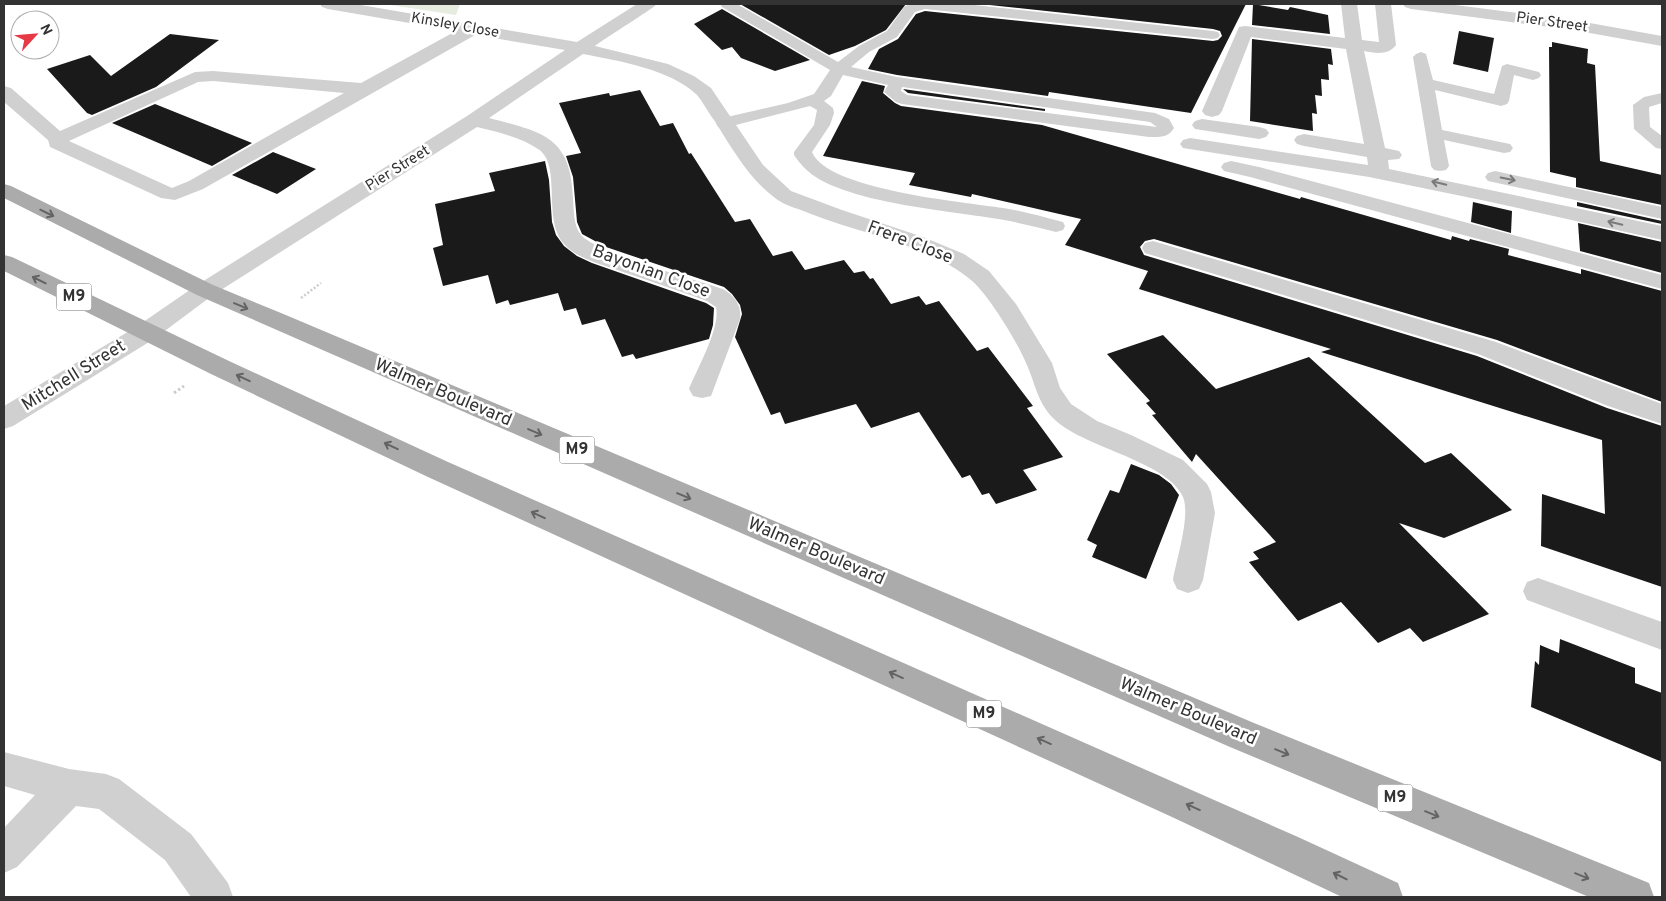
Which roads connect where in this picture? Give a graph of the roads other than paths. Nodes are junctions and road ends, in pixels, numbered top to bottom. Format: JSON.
{"nodes":[{"id":1,"x":328,"y":4,"type":"edge"},
{"id":2,"x":613,"y":4,"type":"edge"},
{"id":3,"x":727,"y":4,"type":"edge"},
{"id":4,"x":1349,"y":4,"type":"edge"},
{"id":5,"x":1384,"y":4,"type":"edge"},
{"id":6,"x":1411,"y":4,"type":"edge"},
{"id":7,"x":641,"y":8,"type":"edge"},
{"id":8,"x":471,"y":30,"type":"junction"},
{"id":9,"x":1213,"y":35,"type":"dead end"},
{"id":10,"x":1662,"y":41,"type":"edge"},
{"id":11,"x":1354,"y":45,"type":"junction"},
{"id":12,"x":582,"y":48,"type":"junction"},
{"id":13,"x":1421,"y":57,"type":"dead end"},
{"id":14,"x":839,"y":69,"type":"junction"},
{"id":15,"x":1533,"y":75,"type":"dead end"},
{"id":16,"x":897,"y":82,"type":"junction"},
{"id":17,"x":1426,"y":83,"type":"junction"},
{"id":18,"x":366,"y":89,"type":"junction"},
{"id":19,"x":4,"y":92,"type":"edge"},
{"id":20,"x":1662,"y":98,"type":"edge"},
{"id":21,"x":812,"y":101,"type":"junction"},
{"id":22,"x":474,"y":120,"type":"junction"},
{"id":23,"x":724,"y":123,"type":"junction"},
{"id":24,"x":1434,"y":133,"type":"junction"},
{"id":25,"x":58,"y":139,"type":"junction"},
{"id":26,"x":1190,"y":144,"type":"dead end"},
{"id":27,"x":1662,"y":144,"type":"edge"},
{"id":28,"x":1504,"y":148,"type":"dead end"},
{"id":29,"x":1377,"y":162,"type":"junction"},
{"id":30,"x":1440,"y":166,"type":"junction"},
{"id":31,"x":1231,"y":167,"type":"dead end"},
{"id":32,"x":4,"y":190,"type":"edge"},
{"id":33,"x":1388,"y":208,"type":"junction"},
{"id":34,"x":1662,"y":213,"type":"edge"},
{"id":35,"x":1056,"y":226,"type":"dead end"},
{"id":36,"x":1662,"y":233,"type":"edge"},
{"id":37,"x":1153,"y":248,"type":"dead end"},
{"id":38,"x":4,"y":262,"type":"edge"},
{"id":39,"x":1662,"y":282,"type":"edge"},
{"id":40,"x":205,"y":290,"type":"junction"},
{"id":41,"x":145,"y":333,"type":"junction"},
{"id":42,"x":702,"y":388,"type":"dead end"},
{"id":43,"x":1662,"y":414,"type":"edge"},
{"id":44,"x":4,"y":420,"type":"edge"},
{"id":45,"x":1188,"y":580,"type":"dead end"},
{"id":46,"x":1538,"y":591,"type":"dead end"},
{"id":47,"x":1662,"y":636,"type":"edge"},
{"id":48,"x":4,"y":769,"type":"edge"},
{"id":49,"x":69,"y":787,"type":"junction"},
{"id":50,"x":4,"y":854,"type":"edge"},
{"id":51,"x":214,"y":897,"type":"edge"},
{"id":52,"x":1384,"y":897,"type":"edge"},
{"id":53,"x":1635,"y":897,"type":"edge"}],
"edges":[{"from":1,"to":8,"type":"street","name":"Kinsley Close"},
{"from":2,"to":7,"type":"street"},
{"from":3,"to":14,"type":"lane"},
{"from":4,"to":11,"type":"street"},
{"from":5,"to":11,"type":"street"},
{"from":6,"to":10,"type":"street","name":"Pier Street"},
{"from":7,"to":12,"type":"street","name":"Pier Street"},
{"from":8,"to":12,"type":"street","name":"Kinsley Close"},
{"from":8,"to":18,"type":"street"},
{"from":9,"to":14,"type":"lane"},
{"from":11,"to":29,"type":"street"},
{"from":11,"to":29,"type":"street"},
{"from":12,"to":22,"type":"street","name":"Pier Street"},
{"from":12,"to":23,"type":"street","name":"Frere Close"},
{"from":13,"to":17,"type":"lane"},
{"from":14,"to":16,"type":"lane"},
{"from":14,"to":21,"type":"lane"},
{"from":15,"to":17,"type":"lane"},
{"from":16,"to":16,"type":"lane"},
{"from":17,"to":24,"type":"lane"},
{"from":18,"to":25,"type":"street"},
{"from":18,"to":25,"type":"street"},
{"from":19,"to":25,"type":"street"},
{"from":20,"to":27,"type":"lane"},
{"from":21,"to":23,"type":"lane"},
{"from":21,"to":35,"type":"lane"},
{"from":22,"to":40,"type":"street","name":"Pier Street"},
{"from":22,"to":42,"type":"street","name":"Bayonian Close"},
{"from":23,"to":45,"type":"street","name":"Frere Close"},
{"from":24,"to":28,"type":"lane"},
{"from":24,"to":30,"type":"lane"},
{"from":26,"to":29,"type":"street"},
{"from":29,"to":30,"type":"street"},
{"from":29,"to":33,"type":"street"},
{"from":36,"to":29,"type":"street","one_way":true},
{"from":30,"to":34,"type":"street","one_way":true},
{"from":31,"to":33,"type":"street"},
{"from":32,"to":40,"type":"main road","name":"Walmer Boulevard","number":"M9","one_way":true},
{"from":33,"to":39,"type":"street"},
{"from":37,"to":43,"type":"street"},
{"from":41,"to":38,"type":"main road","number":"M9","one_way":true},
{"from":40,"to":41,"type":"street","name":"Pier Street"},
{"from":40,"to":53,"type":"main road","name":"Walmer Boulevard","number":"M9","one_way":true},
{"from":41,"to":44,"type":"street","name":"Mitchell Street"},
{"from":52,"to":41,"type":"main road","number":"M9","one_way":true},
{"from":46,"to":47,"type":"street"},
{"from":48,"to":49,"type":"street"},
{"from":49,"to":50,"type":"street"},
{"from":49,"to":51,"type":"street"}]}
